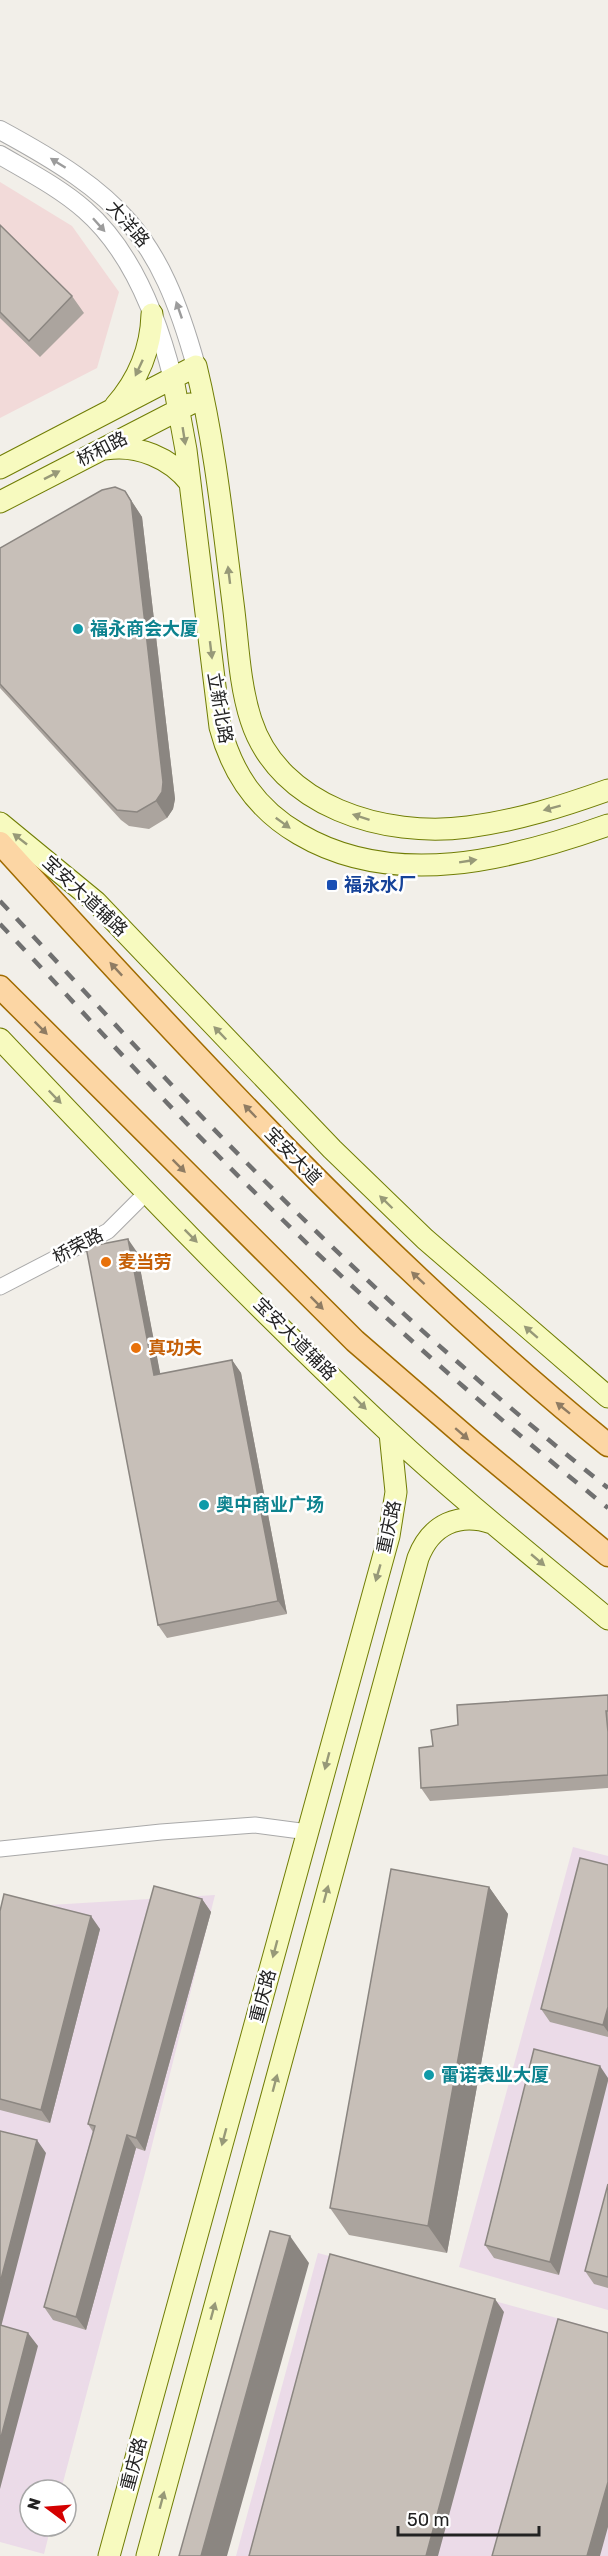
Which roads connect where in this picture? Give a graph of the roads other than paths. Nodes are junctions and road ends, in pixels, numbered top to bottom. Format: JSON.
{"nodes":[{"id":1,"x":0,"y":130,"type":"edge"},
{"id":2,"x":0,"y":155,"type":"edge"},
{"id":3,"x":152,"y":314,"type":"junction"},
{"id":4,"x":196,"y":366,"type":"junction"},
{"id":5,"x":173,"y":379,"type":"junction"},
{"id":6,"x":204,"y":397,"type":"junction"},
{"id":7,"x":179,"y":409,"type":"junction"},
{"id":8,"x":107,"y":413,"type":"junction"},
{"id":9,"x":99,"y":450,"type":"junction"},
{"id":10,"x":0,"y":468,"type":"edge"},
{"id":11,"x":190,"y":483,"type":"junction"},
{"id":12,"x":0,"y":502,"type":"edge"},
{"id":13,"x":608,"y":790,"type":"edge"},
{"id":14,"x":0,"y":823,"type":"edge"},
{"id":15,"x":608,"y":825,"type":"edge"},
{"id":16,"x":0,"y":843,"type":"edge"},
{"id":17,"x":0,"y":987,"type":"edge"},
{"id":18,"x":0,"y":1039,"type":"edge"},
{"id":19,"x":147,"y":1193,"type":"junction"},
{"id":20,"x":0,"y":1287,"type":"edge"},
{"id":21,"x":608,"y":1397,"type":"edge"},
{"id":22,"x":390,"y":1433,"type":"junction"},
{"id":23,"x":608,"y":1445,"type":"edge"},
{"id":24,"x":492,"y":1523,"type":"junction"},
{"id":25,"x":608,"y":1555,"type":"edge"},
{"id":26,"x":608,"y":1619,"type":"edge"},
{"id":27,"x":347,"y":1684,"type":"junction"},
{"id":28,"x":381,"y":1693,"type":"junction"},
{"id":29,"x":308,"y":1832,"type":"junction"},
{"id":30,"x":0,"y":1849,"type":"edge"},
{"id":31,"x":109,"y":2556,"type":"edge"},
{"id":32,"x":147,"y":2556,"type":"edge"}],
"edges":[{"from":4,"to":1,"type":"street","name":"大洋路","one_way":true},
{"from":2,"to":3,"type":"street","name":"大洋路","one_way":true},
{"from":3,"to":5,"type":"street","name":"大洋路"},
{"from":3,"to":8,"type":"main road","one_way":true},
{"from":4,"to":5,"type":"main road","name":"桥和路"},
{"from":4,"to":6,"type":"main road","name":"立新北路"},
{"from":5,"to":7,"type":"main road","name":"立新北路"},
{"from":5,"to":8,"type":"main road","name":"桥和路"},
{"from":6,"to":7,"type":"main road","name":"桥和路"},
{"from":13,"to":6,"type":"main road","name":"立新北路","one_way":true},
{"from":7,"to":9,"type":"main road","name":"桥和路"},
{"from":7,"to":11,"type":"main road","name":"立新北路","one_way":true},
{"from":8,"to":10,"type":"main road","name":"桥和路"},
{"from":9,"to":11,"type":"main road"},
{"from":12,"to":9,"type":"main road","name":"桥和路","one_way":true},
{"from":11,"to":15,"type":"main road","name":"立新北路","one_way":true},
{"from":21,"to":14,"type":"main road","name":"宝安大道辅路","one_way":true},
{"from":23,"to":16,"type":"main road","name":"宝安大道","one_way":true},
{"from":17,"to":25,"type":"main road","one_way":true},
{"from":18,"to":19,"type":"main road","name":"宝安大道辅路","one_way":true},
{"from":19,"to":20,"type":"street","name":"桥荣路"},
{"from":19,"to":22,"type":"main road","name":"宝安大道辅路","one_way":true},
{"from":22,"to":24,"type":"main road","name":"宝安大道辅路"},
{"from":22,"to":27,"type":"main road","name":"重庆路","one_way":true},
{"from":24,"to":26,"type":"main road","name":"宝安大道辅路","one_way":true},
{"from":24,"to":28,"type":"main road","name":"重庆路"},
{"from":27,"to":28,"type":"main road"},
{"from":27,"to":29,"type":"main road","name":"重庆路","one_way":true},
{"from":32,"to":28,"type":"main road","name":"重庆路","one_way":true},
{"from":29,"to":30,"type":"street"},
{"from":29,"to":31,"type":"main road","name":"重庆路","one_way":true}]}
